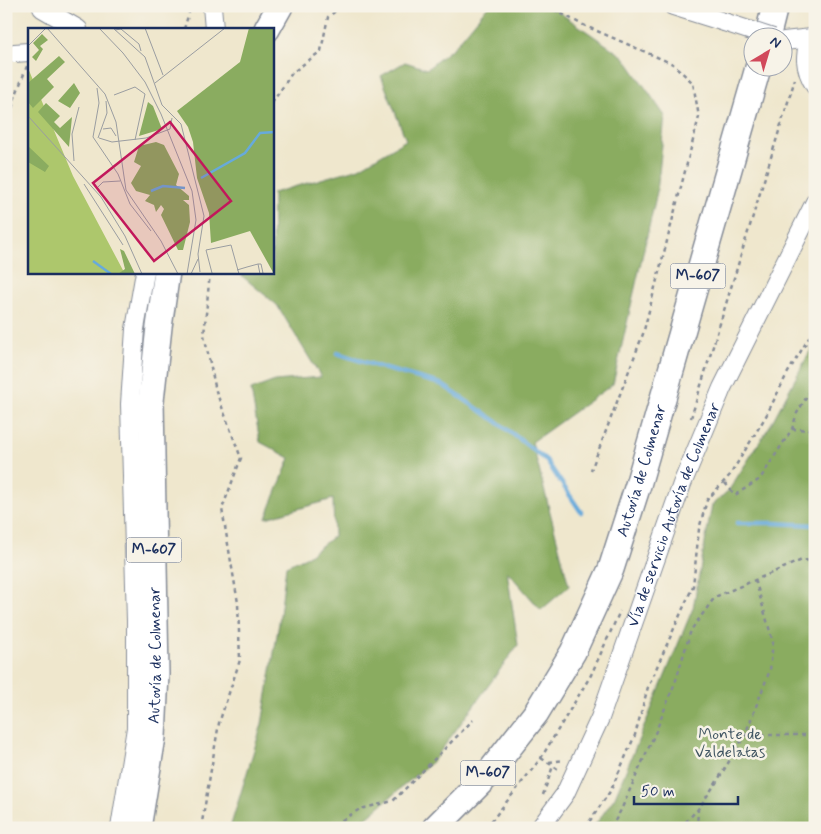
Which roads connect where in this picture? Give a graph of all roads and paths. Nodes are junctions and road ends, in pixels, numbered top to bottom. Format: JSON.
{"nodes":[{"id":1,"x":191,"y":6,"type":"edge"},
{"id":2,"x":212,"y":6,"type":"edge"},
{"id":3,"x":280,"y":6,"type":"edge"},
{"id":4,"x":342,"y":6,"type":"edge"},
{"id":5,"x":547,"y":6,"type":"edge"},
{"id":6,"x":673,"y":6,"type":"edge"},
{"id":7,"x":775,"y":6,"type":"edge"},
{"id":8,"x":815,"y":6,"type":"edge"},
{"id":9,"x":42,"y":8,"type":"dead end"},
{"id":10,"x":814,"y":13,"type":"edge"},
{"id":11,"x":76,"y":28,"type":"edge"},
{"id":12,"x":184,"y":28,"type":"edge"},
{"id":13,"x":214,"y":28,"type":"edge"},
{"id":14,"x":268,"y":28,"type":"edge"},
{"id":15,"x":744,"y":28,"type":"edge"},
{"id":16,"x":776,"y":28,"type":"edge"},
{"id":17,"x":813,"y":36,"type":"edge"},
{"id":18,"x":794,"y":38,"type":"edge"},
{"id":19,"x":794,"y":52,"type":"edge"},
{"id":20,"x":24,"y":54,"type":"edge"},
{"id":21,"x":805,"y":60,"type":"junction"},
{"id":22,"x":755,"y":78,"type":"edge"},
{"id":23,"x":815,"y":86,"type":"edge"},
{"id":24,"x":274,"y":100,"type":"edge"},
{"id":25,"x":6,"y":147,"type":"edge"},
{"id":26,"x":815,"y":202,"type":"edge"},
{"id":27,"x":150,"y":274,"type":"edge"},
{"id":28,"x":150,"y":274,"type":"edge"},
{"id":29,"x":210,"y":274,"type":"edge"},
{"id":30,"x":815,"y":328,"type":"edge"},
{"id":31,"x":815,"y":383,"type":"edge"},
{"id":32,"x":792,"y":430,"type":"junction"},
{"id":33,"x":815,"y":430,"type":"edge"},
{"id":34,"x":591,"y":470,"type":"dead end"},
{"id":35,"x":725,"y":483,"type":"junction"},
{"id":36,"x":815,"y":560,"type":"edge"},
{"id":37,"x":756,"y":579,"type":"junction"},
{"id":38,"x":473,"y":720,"type":"dead end"},
{"id":39,"x":745,"y":735,"type":"junction"},
{"id":40,"x":815,"y":735,"type":"edge"},
{"id":41,"x":542,"y":758,"type":"dead end"},
{"id":42,"x":554,"y":766,"type":"junction"},
{"id":43,"x":572,"y":778,"type":"junction"},
{"id":44,"x":542,"y":798,"type":"dead end"},
{"id":45,"x":698,"y":809,"type":"junction"},
{"id":46,"x":120,"y":828,"type":"edge"},
{"id":47,"x":138,"y":828,"type":"edge"},
{"id":48,"x":201,"y":828,"type":"edge"},
{"id":49,"x":340,"y":828,"type":"edge"},
{"id":50,"x":435,"y":828,"type":"edge"},
{"id":51,"x":540,"y":828,"type":"edge"},
{"id":52,"x":585,"y":828,"type":"edge"},
{"id":53,"x":611,"y":828,"type":"edge"},
{"id":54,"x":680,"y":828,"type":"edge"},
{"id":55,"x":697,"y":828,"type":"edge"}],
"edges":[{"from":1,"to":12,"type":"path"},
{"from":2,"to":13,"type":"street"},
{"from":3,"to":14,"type":"highway"},
{"from":4,"to":24,"type":"path"},
{"from":5,"to":34,"type":"path"},
{"from":6,"to":15,"type":"street","bridge":true},
{"from":7,"to":16,"type":"highway"},
{"from":8,"to":10,"type":"path"},
{"from":9,"to":11,"type":"street"},
{"from":17,"to":18,"type":"street"},
{"from":17,"to":21,"type":"street"},
{"from":19,"to":21,"type":"street"},
{"from":20,"to":25,"type":"path"},
{"from":21,"to":23,"type":"street"},
{"from":22,"to":50,"type":"highway","name":"Autovía de Colmenar","number":"M-607"},
{"from":26,"to":43,"type":"street","name":"Vía de servicio Autovía de Colmenar"},
{"from":27,"to":46,"type":"street"},
{"from":28,"to":47,"type":"highway","name":"Autovía de Colmenar","number":"M-607"},
{"from":29,"to":48,"type":"path"},
{"from":30,"to":35,"type":"path"},
{"from":31,"to":32,"type":"path"},
{"from":32,"to":33,"type":"path"},
{"from":32,"to":35,"type":"path"},
{"from":35,"to":52,"type":"path"},
{"from":36,"to":37,"type":"path"},
{"from":37,"to":39,"type":"path"},
{"from":37,"to":53,"type":"path"},
{"from":38,"to":49,"type":"path"},
{"from":39,"to":40,"type":"path"},
{"from":39,"to":45,"type":"path"},
{"from":41,"to":42,"type":"path"},
{"from":42,"to":43,"type":"path"},
{"from":42,"to":44,"type":"path"},
{"from":43,"to":51,"type":"street","name":"Vía de servicio Autovía de Colmenar"},
{"from":45,"to":54,"type":"path"},
{"from":45,"to":55,"type":"path"}]}
